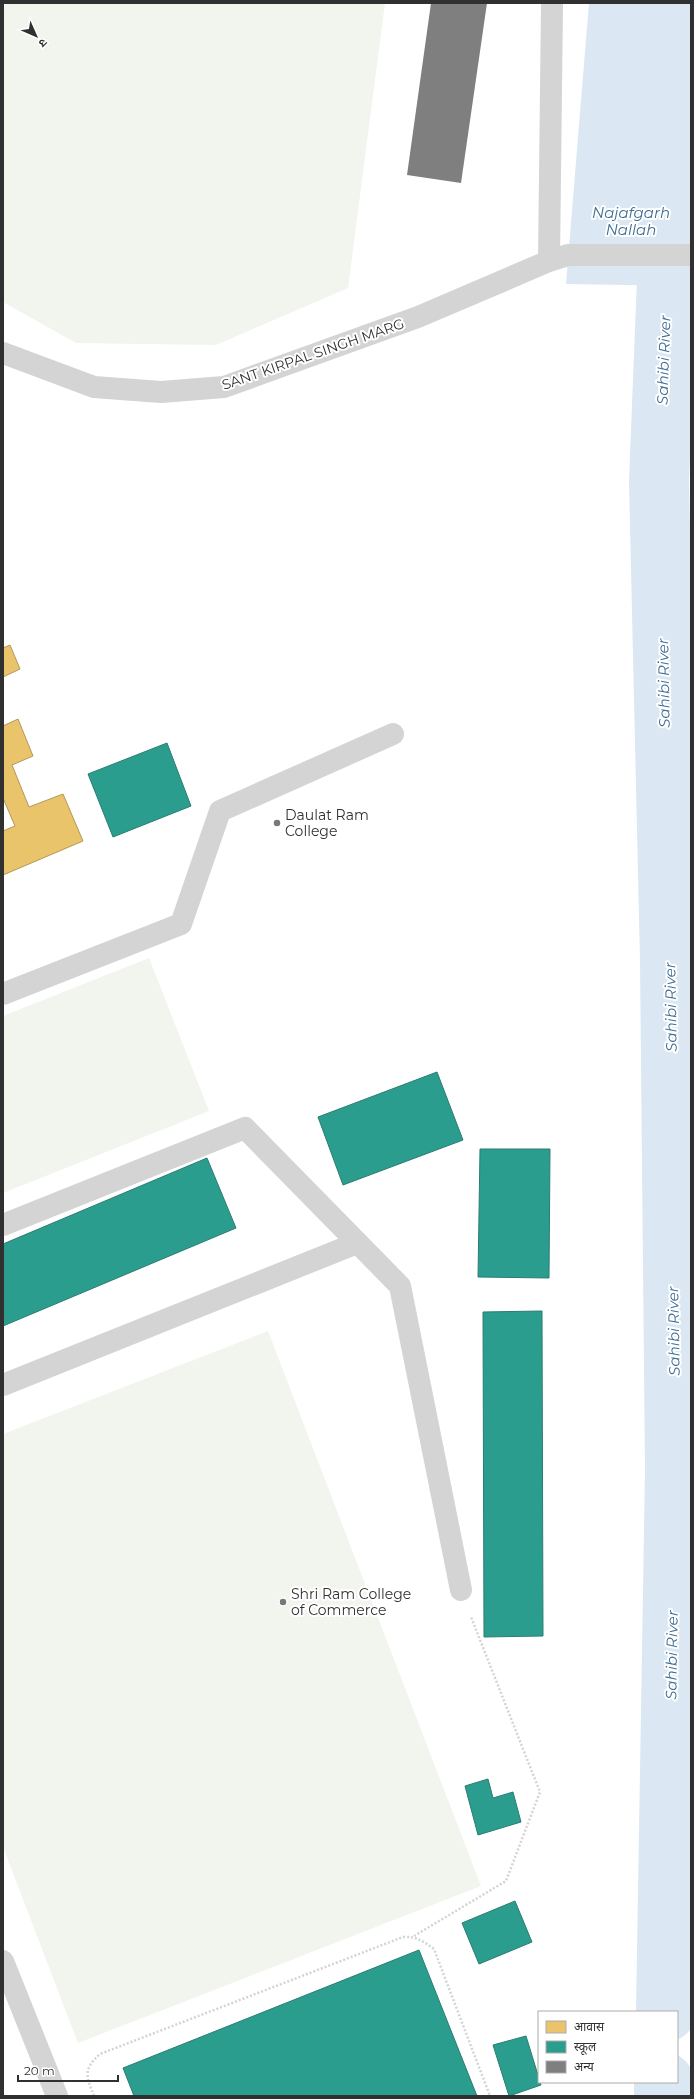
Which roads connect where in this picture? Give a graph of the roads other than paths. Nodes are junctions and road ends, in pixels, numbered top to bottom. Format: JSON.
{"nodes":[{"id":1,"x":552,"y":3,"type":"edge"},
{"id":2,"x":691,"y":254,"type":"edge"},
{"id":3,"x":559,"y":258,"type":"junction"},
{"id":4,"x":3,"y":353,"type":"edge"},
{"id":5,"x":393,"y":734,"type":"dead end"},
{"id":6,"x":3,"y":994,"type":"edge"},
{"id":7,"x":3,"y":1225,"type":"edge"},
{"id":8,"x":357,"y":1243,"type":"junction"},
{"id":9,"x":3,"y":1384,"type":"edge"},
{"id":10,"x":461,"y":1590,"type":"road end"},
{"id":11,"x":3,"y":1961,"type":"edge"},
{"id":12,"x":57,"y":2096,"type":"edge"}],
"edges":[{"from":1,"to":3,"type":"street"},
{"from":2,"to":3,"type":"street"},
{"from":3,"to":4,"type":"street","name":"SANT KIRPAL SINGH MARG"},
{"from":5,"to":6,"type":"street"},
{"from":7,"to":8,"type":"street"},
{"from":8,"to":9,"type":"street"},
{"from":8,"to":10,"type":"street"},
{"from":11,"to":12,"type":"street"}]}
